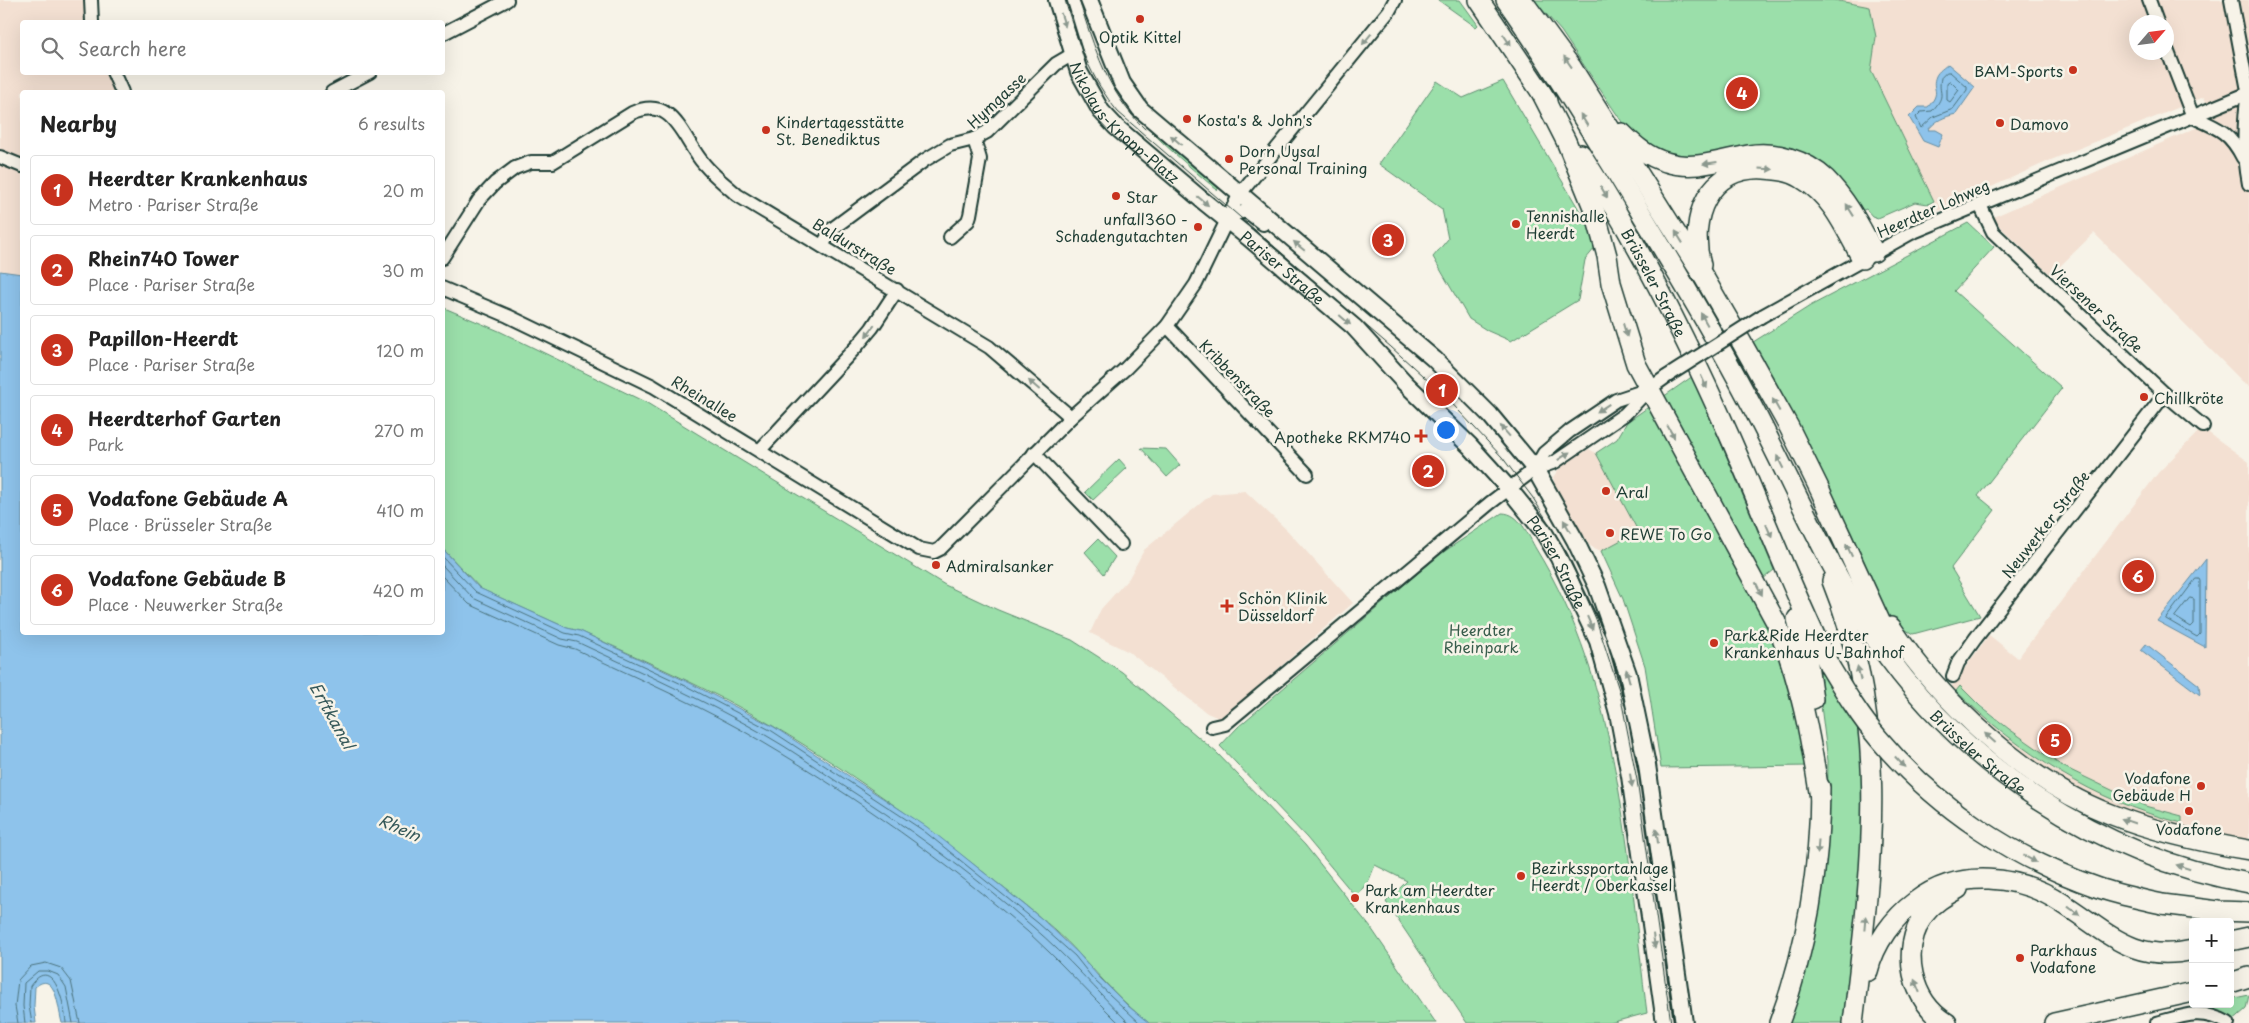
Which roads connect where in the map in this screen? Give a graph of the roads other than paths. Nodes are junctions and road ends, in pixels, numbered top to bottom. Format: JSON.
{"nodes":[{"id":1,"x":91,"y":0,"type":"edge"},
{"id":2,"x":508,"y":0,"type":"edge"},
{"id":3,"x":1057,"y":0,"type":"edge"},
{"id":4,"x":1089,"y":0,"type":"edge"},
{"id":5,"x":1395,"y":0,"type":"edge"},
{"id":6,"x":1479,"y":0,"type":"edge"},
{"id":7,"x":1506,"y":0,"type":"edge"},
{"id":8,"x":1522,"y":0,"type":"edge"},
{"id":9,"x":2149,"y":0,"type":"edge"},
{"id":10,"x":2231,"y":0,"type":"edge"},
{"id":11,"x":2154,"y":15,"type":"edge"},
{"id":12,"x":92,"y":20,"type":"edge"},
{"id":13,"x":445,"y":32,"type":"edge"},
{"id":14,"x":1073,"y":54,"type":"junction"},
{"id":15,"x":2171,"y":60,"type":"edge"},
{"id":16,"x":114,"y":75,"type":"edge"},
{"id":17,"x":364,"y":75,"type":"edge"},
{"id":18,"x":121,"y":90,"type":"edge"},
{"id":19,"x":336,"y":90,"type":"edge"},
{"id":20,"x":1541,"y":92,"type":"junction"},
{"id":21,"x":2249,"y":94,"type":"edge"},
{"id":22,"x":1594,"y":103,"type":"junction"},
{"id":23,"x":2193,"y":117,"type":"junction"},
{"id":24,"x":974,"y":139,"type":"junction"},
{"id":25,"x":0,"y":157,"type":"edge"},
{"id":26,"x":2244,"y":160,"type":"junction"},
{"id":27,"x":20,"y":165,"type":"edge"},
{"id":28,"x":2249,"y":184,"type":"edge"},
{"id":29,"x":1239,"y":195,"type":"junction"},
{"id":30,"x":1980,"y":205,"type":"junction"},
{"id":31,"x":1227,"y":221,"type":"junction"},
{"id":32,"x":1277,"y":228,"type":"junction"},
{"id":33,"x":950,"y":237,"type":"dead end"},
{"id":34,"x":822,"y":246,"type":"junction"},
{"id":35,"x":445,"y":253,"type":"edge"},
{"id":36,"x":1868,"y":256,"type":"junction"},
{"id":37,"x":1705,"y":278,"type":"junction"},
{"id":38,"x":445,"y":289,"type":"edge"},
{"id":39,"x":897,"y":290,"type":"junction"},
{"id":40,"x":1167,"y":326,"type":"junction"},
{"id":41,"x":1648,"y":390,"type":"junction"},
{"id":42,"x":2166,"y":394,"type":"junction"},
{"id":43,"x":1070,"y":417,"type":"junction"},
{"id":44,"x":2203,"y":426,"type":"dead end"},
{"id":45,"x":760,"y":450,"type":"junction"},
{"id":46,"x":1034,"y":452,"type":"junction"},
{"id":47,"x":1534,"y":470,"type":"junction"},
{"id":48,"x":1307,"y":474,"type":"dead end"},
{"id":49,"x":1509,"y":489,"type":"junction"},
{"id":50,"x":1802,"y":506,"type":"junction"},
{"id":51,"x":1122,"y":544,"type":"dead end"},
{"id":52,"x":1780,"y":557,"type":"junction"},
{"id":53,"x":1870,"y":594,"type":"junction"},
{"id":54,"x":1953,"y":676,"type":"dead end"},
{"id":55,"x":1912,"y":687,"type":"junction"},
{"id":56,"x":1212,"y":727,"type":"dead end"},
{"id":57,"x":1820,"y":798,"type":"junction"},
{"id":58,"x":2249,"y":850,"type":"edge"},
{"id":59,"x":1998,"y":880,"type":"junction"},
{"id":60,"x":2249,"y":883,"type":"edge"},
{"id":61,"x":2249,"y":912,"type":"edge"},
{"id":62,"x":2249,"y":937,"type":"edge"},
{"id":63,"x":2234,"y":940,"type":"edge"},
{"id":64,"x":2189,"y":951,"type":"edge"},
{"id":65,"x":2249,"y":977,"type":"edge"},
{"id":66,"x":2234,"y":982,"type":"edge"},
{"id":67,"x":2249,"y":989,"type":"edge"},
{"id":68,"x":2189,"y":993,"type":"edge"},
{"id":69,"x":2234,"y":993,"type":"edge"},
{"id":70,"x":2189,"y":1004,"type":"edge"},
{"id":71,"x":1665,"y":1023,"type":"edge"},
{"id":72,"x":1684,"y":1023,"type":"edge"},
{"id":73,"x":1779,"y":1023,"type":"edge"},
{"id":74,"x":1853,"y":1023,"type":"edge"},
{"id":75,"x":1947,"y":1023,"type":"edge"},
{"id":76,"x":2054,"y":1023,"type":"edge"},
{"id":77,"x":2104,"y":1023,"type":"edge"},
{"id":78,"x":2157,"y":1023,"type":"edge"},
{"id":79,"x":2228,"y":1023,"type":"edge"}],
"edges":[{"from":1,"to":12,"type":"street"},
{"from":2,"to":13,"type":"street"},
{"from":3,"to":14,"type":"main road","name":"Nikolaus-Knopp-Platz","one_way":true},
{"from":29,"to":4,"type":"main road","name":"Nikolaus-Knopp-Platz","one_way":true},
{"from":5,"to":29,"type":"street","one_way":true},
{"from":6,"to":20,"type":"highway","name":"Brüsseler Straße","one_way":true},
{"from":50,"to":7,"type":"highway","name":"Brüsseler Straße","one_way":true},
{"from":22,"to":8,"type":"highway","one_way":true},
{"from":9,"to":11,"type":"street"},
{"from":10,"to":21,"type":"street"},
{"from":14,"to":24,"type":"street","name":"Hymgasse"},
{"from":14,"to":31,"type":"main road","name":"Nikolaus-Knopp-Platz","one_way":true},
{"from":15,"to":23,"type":"street"},
{"from":16,"to":18,"type":"street"},
{"from":17,"to":19,"type":"street"},
{"from":20,"to":41,"type":"highway","one_way":true},
{"from":20,"to":52,"type":"highway","name":"Brüsseler Straße","one_way":true},
{"from":21,"to":23,"type":"street","name":"Heerdter Lohweg"},
{"from":21,"to":26,"type":"street"},
{"from":36,"to":22,"type":"highway","one_way":true},
{"from":37,"to":22,"type":"highway","one_way":true},
{"from":23,"to":26,"type":"street"},
{"from":23,"to":30,"type":"street","name":"Heerdter Lohweg"},
{"from":24,"to":33,"type":"street","name":"Hymgasse"},
{"from":24,"to":34,"type":"street"},
{"from":25,"to":27,"type":"street"},
{"from":26,"to":28,"type":"street"},
{"from":29,"to":31,"type":"street","name":"Pariser Straße"},
{"from":29,"to":32,"type":"main road","name":"Pariser Straße"},
{"from":30,"to":36,"type":"street","name":"Heerdter Lohweg"},
{"from":30,"to":42,"type":"street","name":"Viersener Straße"},
{"from":31,"to":32,"type":"street","name":"Pariser Straße"},
{"from":31,"to":40,"type":"street"},
{"from":31,"to":49,"type":"main road","name":"Pariser Straße","one_way":true},
{"from":47,"to":32,"type":"main road","name":"Pariser Straße","one_way":true},
{"from":34,"to":35,"type":"street","name":"Baldurstraße"},
{"from":34,"to":39,"type":"street","name":"Baldurstraße"},
{"from":37,"to":36,"type":"highway","one_way":true},
{"from":36,"to":41,"type":"street","name":"Heerdter Lohweg","bridge":true},
{"from":53,"to":37,"type":"highway","one_way":true},
{"from":38,"to":45,"type":"street","name":"Rheinallee"},
{"from":43,"to":39,"type":"street","name":"Baldurstraße","one_way":true},
{"from":39,"to":45,"type":"street","one_way":true},
{"from":40,"to":43,"type":"street"},
{"from":40,"to":48,"type":"street","name":"Kribbenstraße"},
{"from":41,"to":47,"type":"street","name":"Heerdter Lohweg"},
{"from":41,"to":57,"type":"highway","one_way":true},
{"from":42,"to":44,"type":"street","name":"Viersener Straße"},
{"from":42,"to":54,"type":"street","name":"Neuwerker Straße"},
{"from":43,"to":46,"type":"street"},
{"from":45,"to":46,"type":"street","name":"Rheinallee"},
{"from":46,"to":51,"type":"street"},
{"from":47,"to":49,"type":"street","name":"Heerdter Lohweg"},
{"from":72,"to":47,"type":"main road","name":"Pariser Straße","one_way":true},
{"from":49,"to":56,"type":"street","name":"Heerdter Lohweg"},
{"from":49,"to":71,"type":"main road","name":"Pariser Straße","one_way":true},
{"from":50,"to":55,"type":"highway","name":"Brüsseler Straße"},
{"from":74,"to":50,"type":"highway","name":"Brüsseler Straße","one_way":true},
{"from":52,"to":57,"type":"highway","name":"Brüsseler Straße"},
{"from":52,"to":61,"type":"highway","name":"Brüsseler Straße","one_way":true,"bridge":true},
{"from":53,"to":55,"type":"highway"},
{"from":58,"to":53,"type":"highway","one_way":true},
{"from":60,"to":55,"type":"highway","name":"Brüsseler Straße","one_way":true},
{"from":57,"to":73,"type":"highway","name":"Brüsseler Straße","one_way":true},
{"from":59,"to":64,"type":"highway","one_way":true},
{"from":59,"to":74,"type":"highway"},
{"from":75,"to":59,"type":"highway","one_way":true},
{"from":62,"to":63,"type":"highway"},
{"from":65,"to":66,"type":"highway"},
{"from":67,"to":69,"type":"highway"},
{"from":68,"to":76,"type":"highway"},
{"from":70,"to":77,"type":"highway"},
{"from":78,"to":79,"type":"street"}]}
